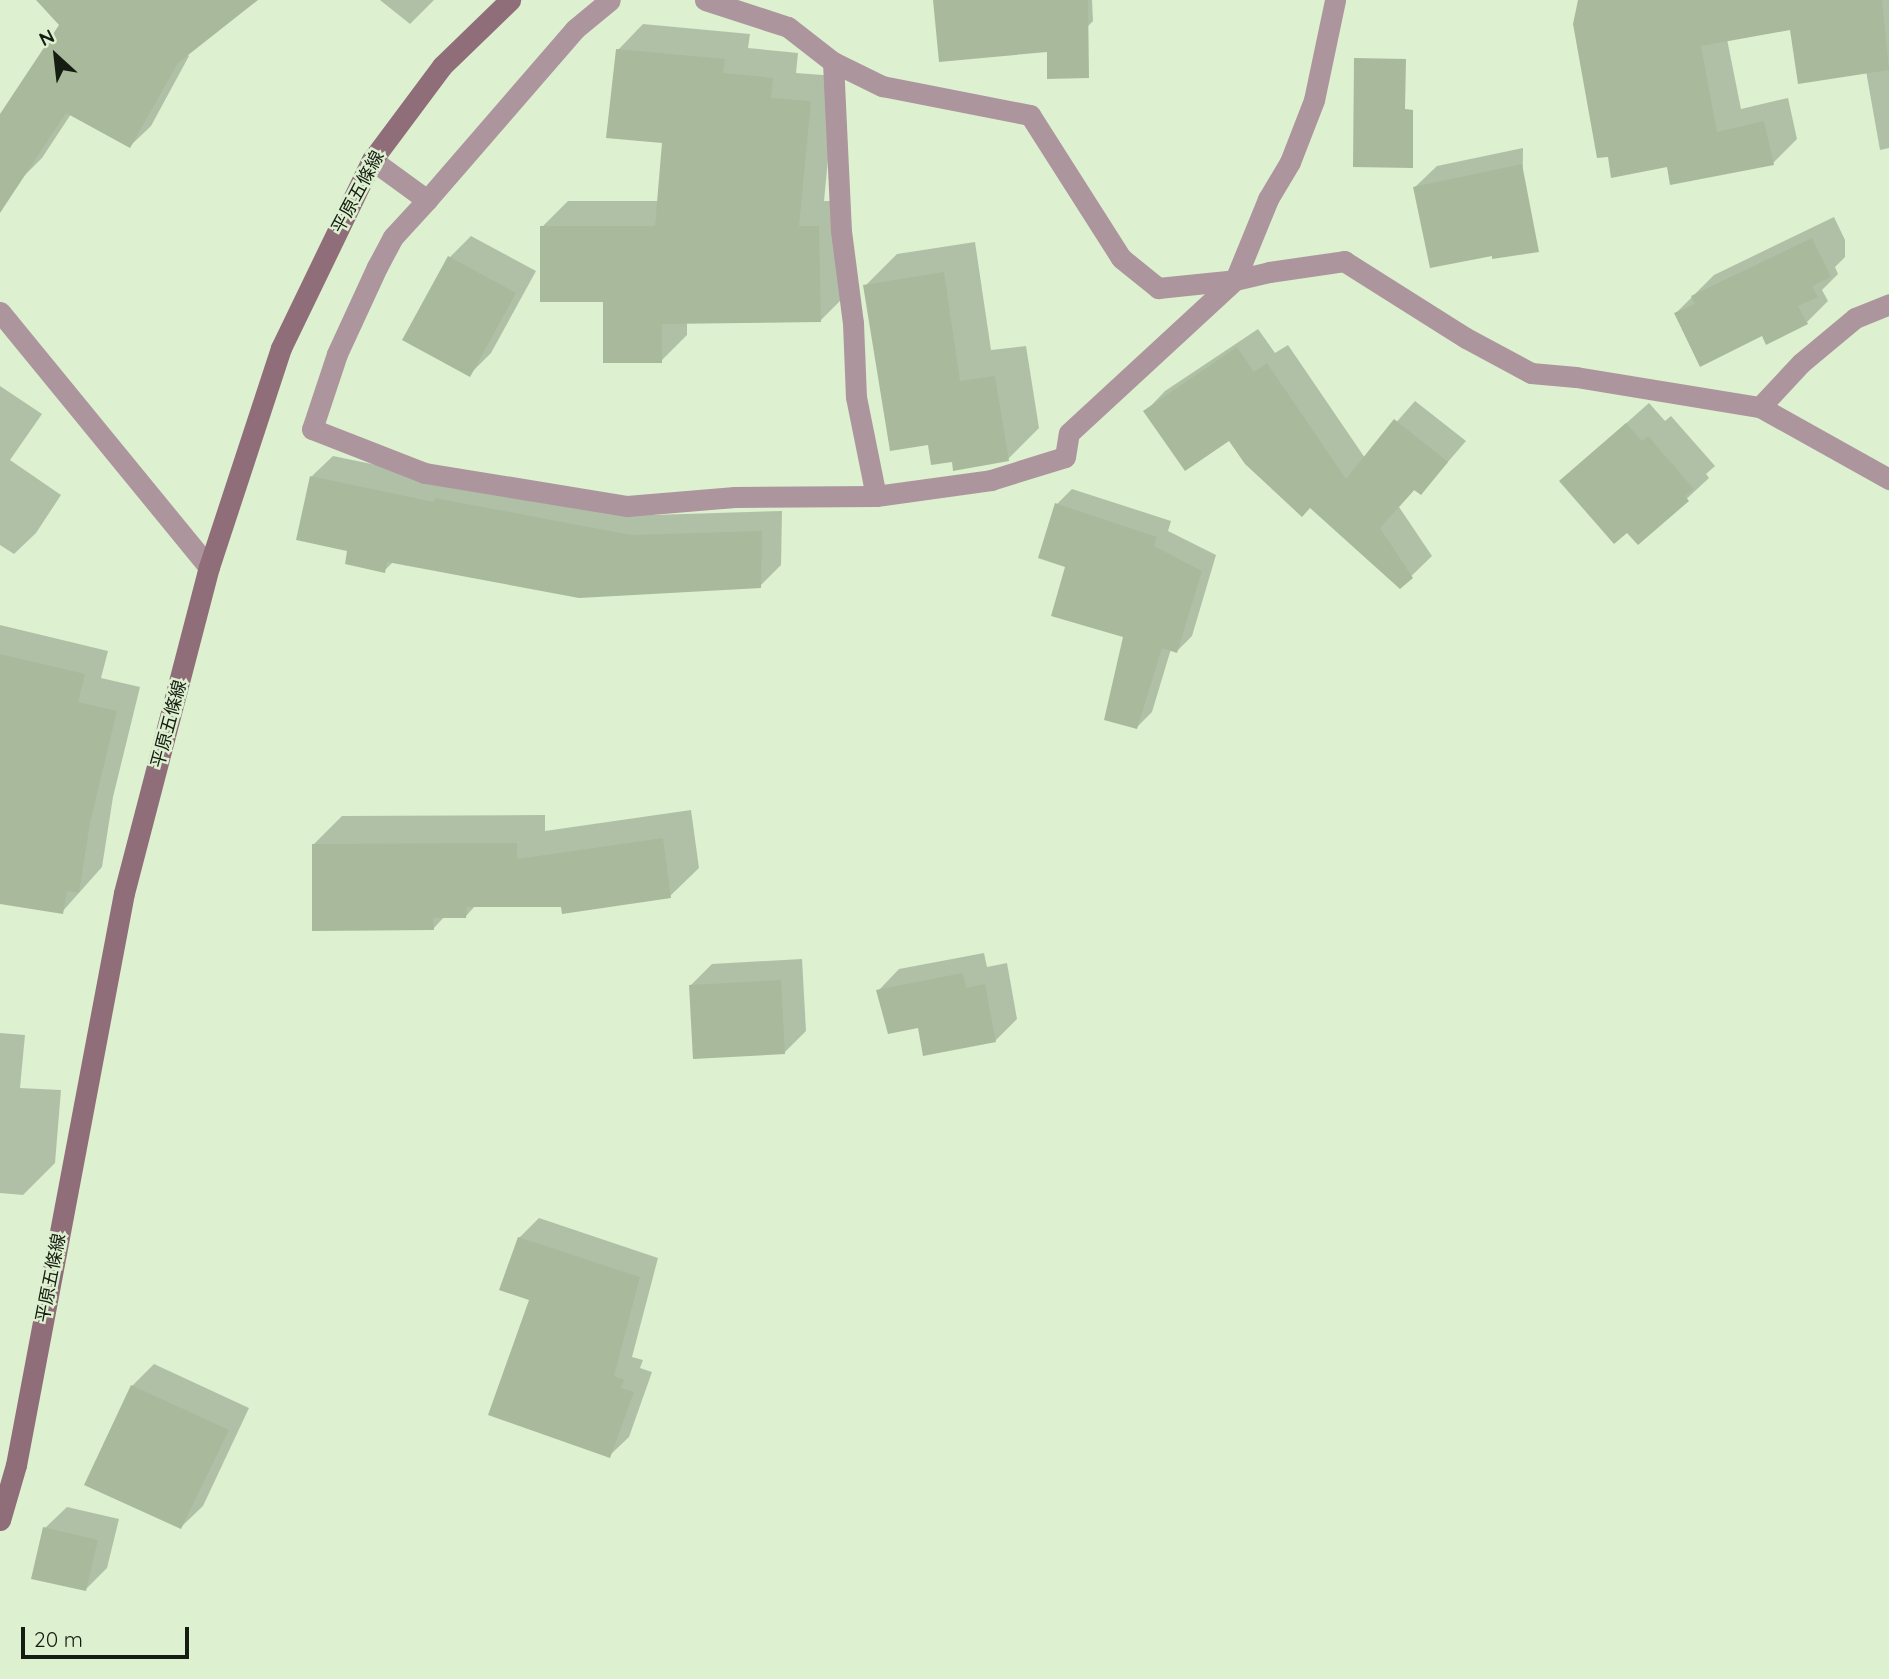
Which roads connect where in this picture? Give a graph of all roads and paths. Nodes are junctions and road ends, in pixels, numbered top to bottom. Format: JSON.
{"nodes":[{"id":1,"x":510,"y":0,"type":"edge"},
{"id":2,"x":610,"y":0,"type":"edge"},
{"id":3,"x":705,"y":0,"type":"edge"},
{"id":4,"x":1335,"y":0,"type":"edge"},
{"id":5,"x":833,"y":62,"type":"junction"},
{"id":6,"x":372,"y":160,"type":"junction"},
{"id":7,"x":427,"y":200,"type":"junction"},
{"id":8,"x":1236,"y":280,"type":"junction"},
{"id":9,"x":1889,"y":303,"type":"edge"},
{"id":10,"x":0,"y":312,"type":"edge"},
{"id":11,"x":1760,"y":407,"type":"junction"},
{"id":12,"x":1889,"y":478,"type":"edge"},
{"id":13,"x":876,"y":496,"type":"junction"},
{"id":14,"x":209,"y":567,"type":"junction"},
{"id":15,"x":0,"y":1520,"type":"edge"}],
"edges":[{"from":1,"to":6,"type":"main road","name":"平原五條線"},
{"from":2,"to":7,"type":"street"},
{"from":3,"to":5,"type":"street"},
{"from":4,"to":8,"type":"street"},
{"from":5,"to":8,"type":"street"},
{"from":5,"to":13,"type":"street"},
{"from":6,"to":7,"type":"street"},
{"from":6,"to":14,"type":"main road","name":"平原五條線"},
{"from":7,"to":13,"type":"street"},
{"from":8,"to":11,"type":"street"},
{"from":8,"to":13,"type":"street"},
{"from":9,"to":11,"type":"street"},
{"from":10,"to":14,"type":"street"},
{"from":11,"to":12,"type":"street"},
{"from":14,"to":15,"type":"main road","name":"平原五條線"}]}
